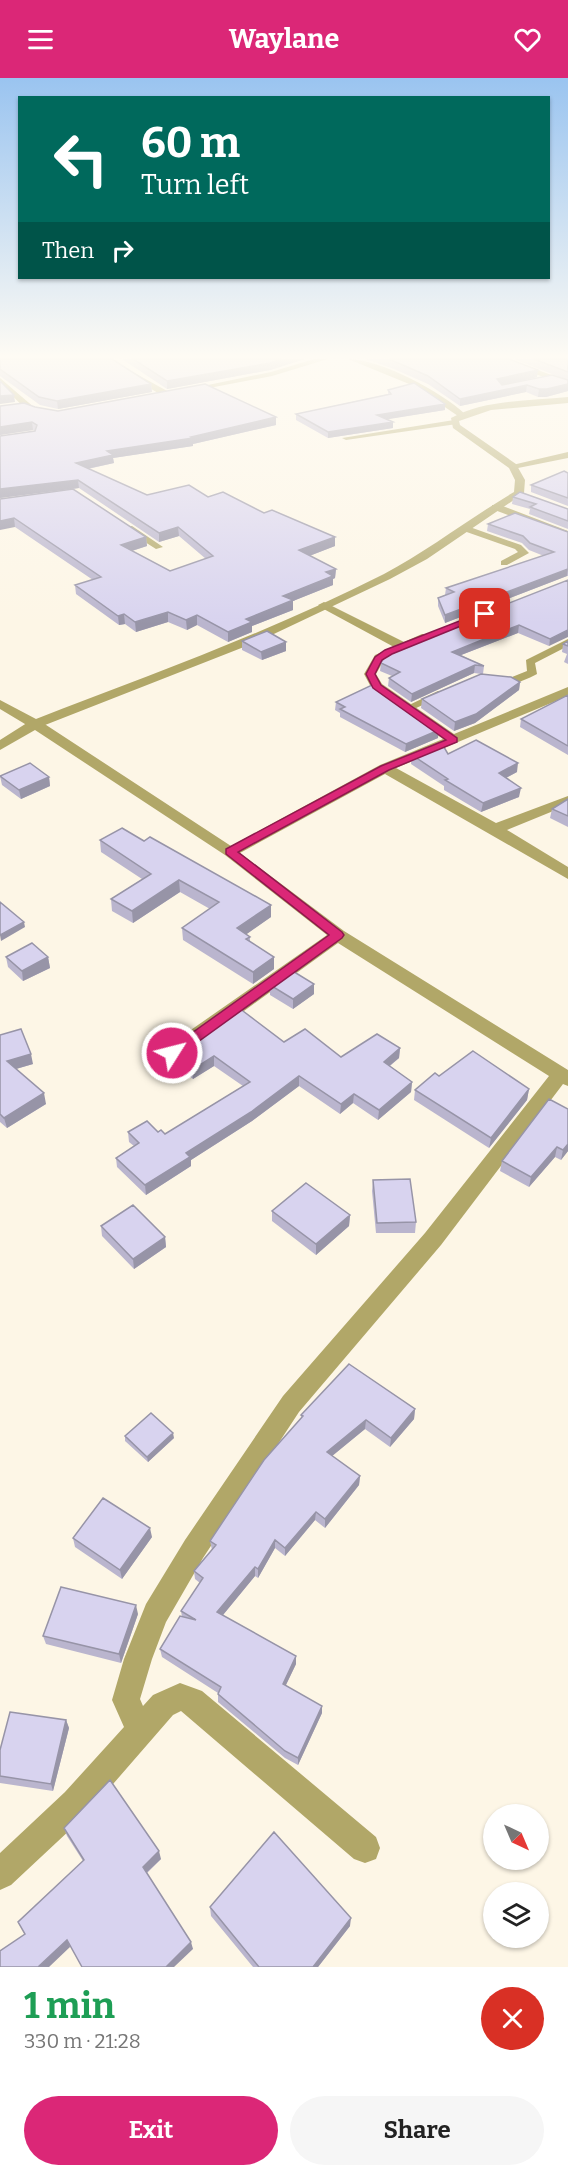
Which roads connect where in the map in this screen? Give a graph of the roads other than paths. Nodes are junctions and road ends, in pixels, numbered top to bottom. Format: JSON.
{"nodes":[{"id":1,"x":491,"y":447,"type":"edge"},
{"id":2,"x":568,"y":455,"type":"edge"},
{"id":3,"x":513,"y":466,"type":"junction"},
{"id":4,"x":496,"y":507,"type":"junction"},
{"id":5,"x":122,"y":523,"type":"edge"},
{"id":6,"x":464,"y":528,"type":"junction"},
{"id":7,"x":568,"y":535,"type":"edge"},
{"id":8,"x":159,"y":547,"type":"edge"},
{"id":9,"x":504,"y":563,"type":"dead end"},
{"id":10,"x":324,"y":604,"type":"junction"},
{"id":11,"x":435,"y":633,"type":"edge"},
{"id":12,"x":568,"y":642,"type":"edge"},
{"id":13,"x":402,"y":646,"type":"junction"},
{"id":14,"x":486,"y":676,"type":"edge"},
{"id":15,"x":450,"y":689,"type":"edge"},
{"id":16,"x":568,"y":691,"type":"edge"},
{"id":17,"x":0,"y":704,"type":"edge"},
{"id":18,"x":410,"y":707,"type":"junction"},
{"id":19,"x":34,"y":724,"type":"junction"},
{"id":20,"x":454,"y":740,"type":"junction"},
{"id":21,"x":0,"y":746,"type":"edge"},
{"id":22,"x":385,"y":768,"type":"junction"},
{"id":23,"x":568,"y":800,"type":"edge"},
{"id":24,"x":495,"y":829,"type":"junction"},
{"id":25,"x":230,"y":852,"type":"junction"},
{"id":26,"x":564,"y":871,"type":"edge"},
{"id":27,"x":338,"y":935,"type":"junction"},
{"id":28,"x":172,"y":1053,"type":"edge"},
{"id":29,"x":564,"y":1077,"type":"edge"},
{"id":30,"x":140,"y":1730,"type":"junction"},
{"id":31,"x":365,"y":1848,"type":"dead end"},
{"id":32,"x":0,"y":1874,"type":"edge"}],
"edges":[{"from":1,"to":3,"type":"street"},
{"from":2,"to":3,"type":"street"},
{"from":3,"to":4,"type":"street"},
{"from":4,"to":6,"type":"street"},
{"from":4,"to":7,"type":"street"},
{"from":5,"to":8,"type":"lane"},
{"from":6,"to":9,"type":"lane"},
{"from":6,"to":10,"type":"street"},
{"from":10,"to":13,"type":"street"},
{"from":10,"to":19,"type":"street"},
{"from":11,"to":13,"type":"street"},
{"from":12,"to":14,"type":"lane"},
{"from":13,"to":18,"type":"street"},
{"from":15,"to":18,"type":"lane"},
{"from":16,"to":20,"type":"street"},
{"from":17,"to":19,"type":"street"},
{"from":18,"to":20,"type":"street"},
{"from":19,"to":21,"type":"street"},
{"from":19,"to":25,"type":"street"},
{"from":20,"to":22,"type":"street"},
{"from":22,"to":24,"type":"street"},
{"from":22,"to":25,"type":"street"},
{"from":23,"to":24,"type":"street"},
{"from":24,"to":26,"type":"street"},
{"from":25,"to":27,"type":"street"},
{"from":27,"to":28,"type":"street"},
{"from":27,"to":29,"type":"street"},
{"from":29,"to":30,"type":"street"},
{"from":30,"to":31,"type":"street"},
{"from":30,"to":32,"type":"street"}]}
